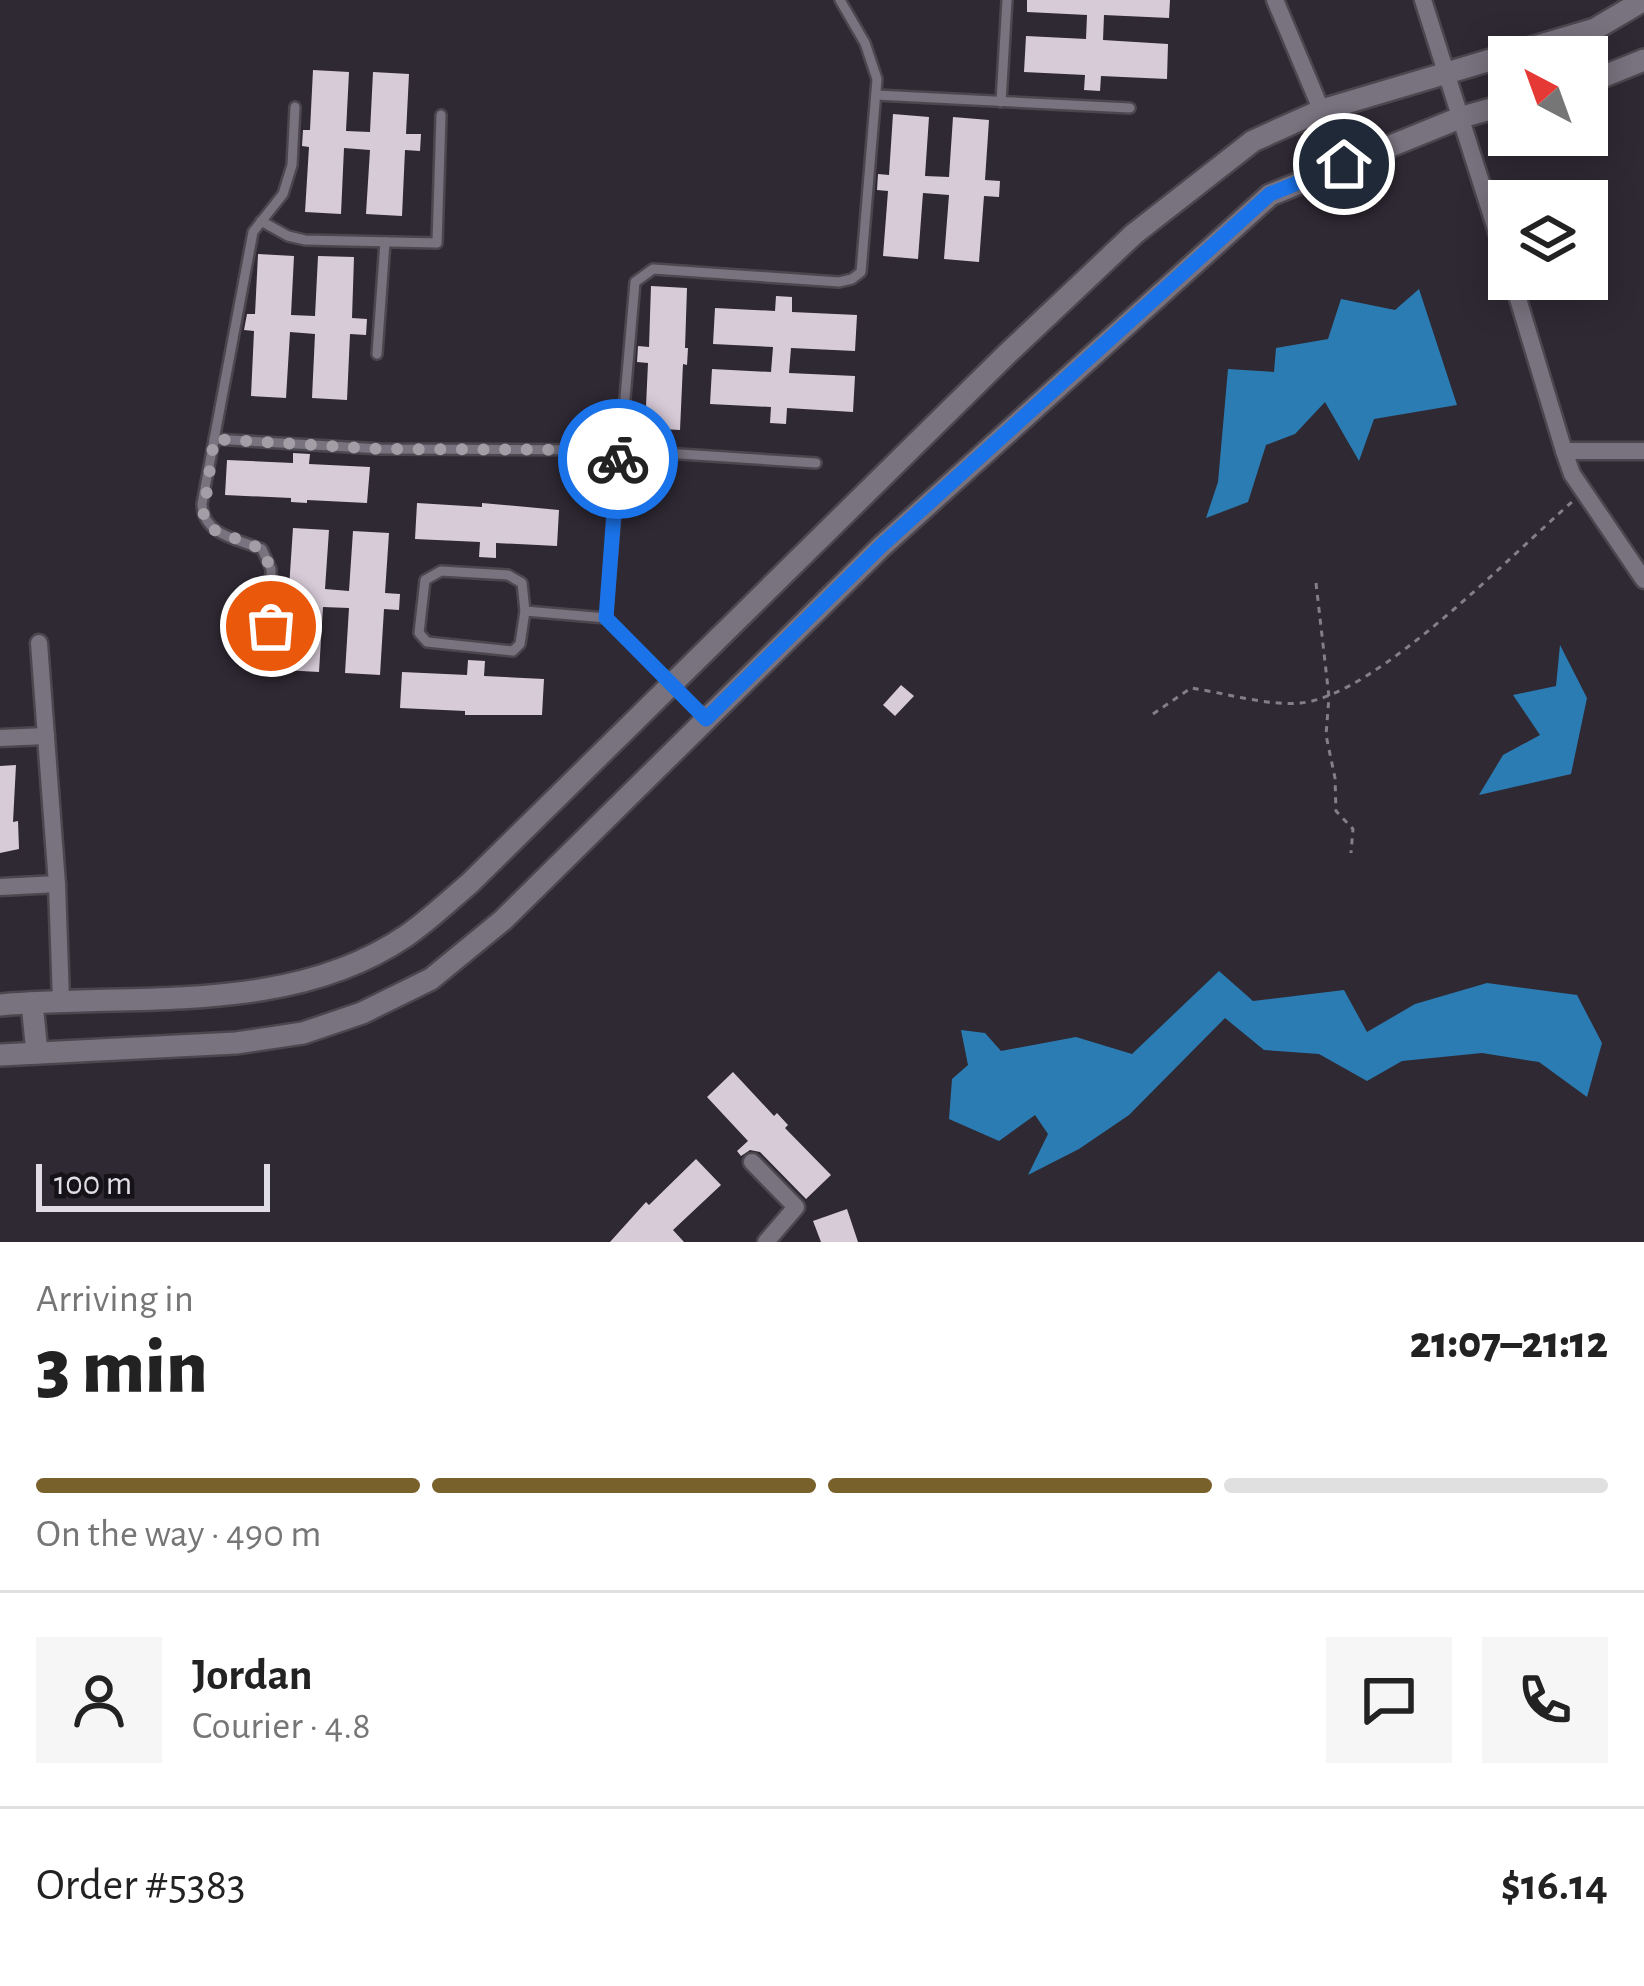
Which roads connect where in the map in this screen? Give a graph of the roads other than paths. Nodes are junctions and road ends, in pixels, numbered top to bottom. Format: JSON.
{"nodes":[{"id":1,"x":840,"y":0,"type":"edge"},
{"id":2,"x":1007,"y":0,"type":"edge"},
{"id":3,"x":1275,"y":0,"type":"edge"},
{"id":4,"x":1423,"y":0,"type":"edge"},
{"id":5,"x":1644,"y":0,"type":"edge"},
{"id":6,"x":1644,"y":60,"type":"edge"},
{"id":7,"x":1446,"y":70,"type":"junction"},
{"id":8,"x":1608,"y":77,"type":"edge"},
{"id":9,"x":876,"y":95,"type":"junction"},
{"id":10,"x":1001,"y":102,"type":"junction"},
{"id":11,"x":296,"y":107,"type":"dead end"},
{"id":12,"x":1130,"y":108,"type":"dead end"},
{"id":13,"x":1322,"y":110,"type":"junction"},
{"id":14,"x":1488,"y":110,"type":"edge"},
{"id":15,"x":441,"y":115,"type":"dead end"},
{"id":16,"x":1462,"y":117,"type":"junction"},
{"id":17,"x":1344,"y":164,"type":"junction"},
{"id":18,"x":1488,"y":202,"type":"edge"},
{"id":19,"x":261,"y":221,"type":"junction"},
{"id":20,"x":385,"y":242,"type":"junction"},
{"id":21,"x":1518,"y":300,"type":"edge"},
{"id":22,"x":376,"y":354,"type":"dead end"},
{"id":23,"x":214,"y":439,"type":"junction"},
{"id":24,"x":619,"y":450,"type":"junction"},
{"id":25,"x":1644,"y":451,"type":"edge"},
{"id":26,"x":1564,"y":452,"type":"junction"},
{"id":27,"x":816,"y":463,"type":"dead end"},
{"id":28,"x":1644,"y":580,"type":"edge"},
{"id":29,"x":524,"y":611,"type":"junction"},
{"id":30,"x":606,"y":618,"type":"junction"},
{"id":31,"x":271,"y":626,"type":"dead end"},
{"id":32,"x":39,"y":643,"type":"dead end"},
{"id":33,"x":671,"y":685,"type":"junction"},
{"id":34,"x":706,"y":719,"type":"junction"},
{"id":35,"x":46,"y":736,"type":"junction"},
{"id":36,"x":0,"y":738,"type":"edge"},
{"id":37,"x":57,"y":884,"type":"junction"},
{"id":38,"x":0,"y":887,"type":"edge"},
{"id":39,"x":61,"y":1000,"type":"junction"},
{"id":40,"x":32,"y":1003,"type":"junction"},
{"id":41,"x":0,"y":1005,"type":"edge"},
{"id":42,"x":37,"y":1053,"type":"junction"},
{"id":43,"x":0,"y":1055,"type":"edge"},
{"id":44,"x":752,"y":1162,"type":"dead end"},
{"id":45,"x":766,"y":1242,"type":"edge"}],
"edges":[{"from":1,"to":9,"type":"lane"},
{"from":2,"to":10,"type":"lane"},
{"from":3,"to":13,"type":"street"},
{"from":4,"to":7,"type":"street"},
{"from":5,"to":7,"type":"street"},
{"from":6,"to":8,"type":"street"},
{"from":7,"to":13,"type":"street"},
{"from":7,"to":16,"type":"street"},
{"from":9,"to":10,"type":"lane"},
{"from":9,"to":24,"type":"lane"},
{"from":10,"to":12,"type":"lane"},
{"from":11,"to":19,"type":"lane"},
{"from":13,"to":17,"type":"street"},
{"from":13,"to":33,"type":"street"},
{"from":14,"to":16,"type":"street"},
{"from":15,"to":20,"type":"lane"},
{"from":16,"to":17,"type":"street"},
{"from":16,"to":18,"type":"street"},
{"from":17,"to":34,"type":"street"},
{"from":19,"to":20,"type":"lane"},
{"from":19,"to":23,"type":"lane"},
{"from":20,"to":22,"type":"lane"},
{"from":21,"to":26,"type":"street"},
{"from":23,"to":24,"type":"lane"},
{"from":23,"to":31,"type":"lane"},
{"from":24,"to":27,"type":"lane"},
{"from":24,"to":30,"type":"lane"},
{"from":25,"to":26,"type":"street"},
{"from":26,"to":28,"type":"street"},
{"from":29,"to":29,"type":"lane"},
{"from":29,"to":30,"type":"lane"},
{"from":30,"to":33,"type":"lane"},
{"from":32,"to":35,"type":"street"},
{"from":33,"to":34,"type":"lane"},
{"from":33,"to":39,"type":"street"},
{"from":34,"to":42,"type":"street"},
{"from":35,"to":36,"type":"street"},
{"from":35,"to":37,"type":"street"},
{"from":37,"to":38,"type":"street"},
{"from":37,"to":39,"type":"street"},
{"from":39,"to":40,"type":"street"},
{"from":40,"to":41,"type":"street"},
{"from":40,"to":42,"type":"street"},
{"from":42,"to":43,"type":"street"},
{"from":44,"to":45,"type":"street"}]}
